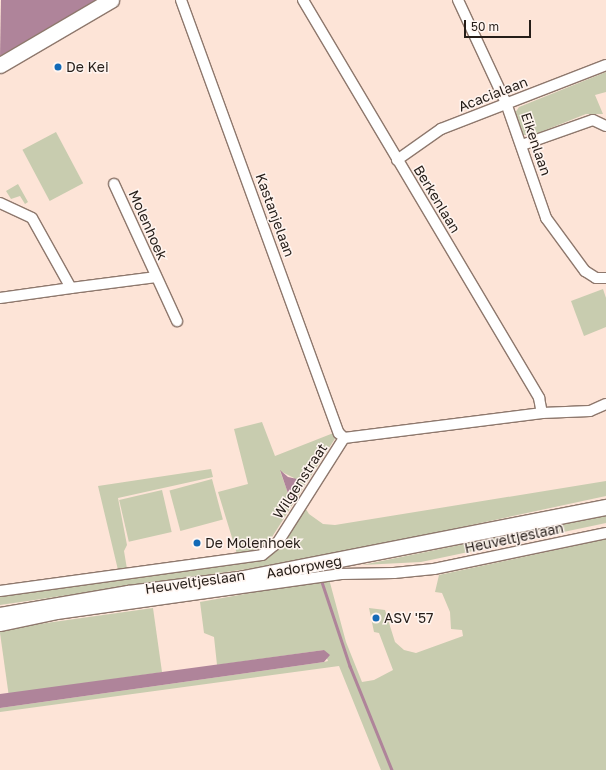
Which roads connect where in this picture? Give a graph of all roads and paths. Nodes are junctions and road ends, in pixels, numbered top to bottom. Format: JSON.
{"nodes":[{"id":1,"x":111,"y":0,"type":"edge"},
{"id":2,"x":181,"y":0,"type":"edge"},
{"id":3,"x":303,"y":0,"type":"edge"},
{"id":4,"x":458,"y":0,"type":"edge"},
{"id":5,"x":0,"y":65,"type":"edge"},
{"id":6,"x":606,"y":66,"type":"edge"},
{"id":7,"x":506,"y":103,"type":"junction"},
{"id":8,"x":606,"y":126,"type":"edge"},
{"id":9,"x":522,"y":144,"type":"junction"},
{"id":10,"x":397,"y":160,"type":"junction"},
{"id":11,"x":114,"y":184,"type":"dead end"},
{"id":12,"x":0,"y":203,"type":"edge"},
{"id":13,"x":156,"y":277,"type":"junction"},
{"id":14,"x":606,"y":278,"type":"edge"},
{"id":15,"x":71,"y":288,"type":"junction"},
{"id":16,"x":0,"y":298,"type":"edge"},
{"id":17,"x":177,"y":322,"type":"dead end"},
{"id":18,"x":606,"y":404,"type":"edge"},
{"id":19,"x":542,"y":413,"type":"junction"},
{"id":20,"x":344,"y":438,"type":"junction"},
{"id":21,"x":606,"y":507,"type":"edge"},
{"id":22,"x":606,"y":533,"type":"edge"},
{"id":23,"x":0,"y":591,"type":"edge"},
{"id":24,"x":0,"y":615,"type":"edge"},
{"id":25,"x":0,"y":626,"type":"edge"}],
"edges":[{"from":1,"to":5,"type":"main road"},
{"from":2,"to":20,"type":"street","name":"Kastanjelaan"},
{"from":3,"to":10,"type":"street","name":"Berkenlaan"},
{"from":4,"to":7,"type":"street","name":"Eikenlaan"},
{"from":6,"to":7,"type":"street","name":"Acacialaan"},
{"from":7,"to":9,"type":"street","name":"Eikenlaan"},
{"from":7,"to":10,"type":"street","name":"Acacialaan"},
{"from":8,"to":9,"type":"street"},
{"from":9,"to":14,"type":"street","name":"Eikenlaan"},
{"from":10,"to":19,"type":"street","name":"Berkenlaan"},
{"from":11,"to":13,"type":"street","name":"Molenhoek"},
{"from":12,"to":15,"type":"street"},
{"from":13,"to":15,"type":"street","name":"Molenhoek"},
{"from":13,"to":17,"type":"street","name":"Molenhoek"},
{"from":15,"to":16,"type":"street","name":"Molenhoek"},
{"from":18,"to":19,"type":"street","name":"Wilgenstraat"},
{"from":19,"to":20,"type":"street","name":"Wilgenstraat"},
{"from":20,"to":23,"type":"street","name":"Wilgenstraat"},
{"from":21,"to":24,"type":"main road","name":"Aadorpweg"},
{"from":22,"to":25,"type":"street","name":"Heuveltjeslaan"}]}
